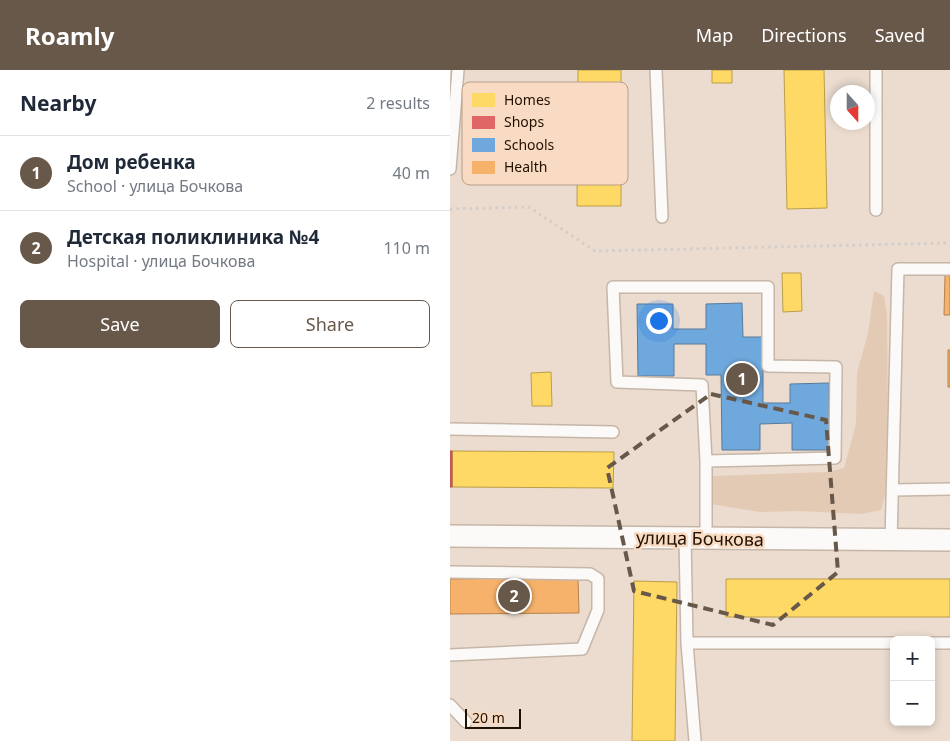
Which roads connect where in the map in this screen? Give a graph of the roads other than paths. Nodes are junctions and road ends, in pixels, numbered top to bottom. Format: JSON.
{"nodes":[{"id":1,"x":458,"y":70,"type":"edge"},
{"id":2,"x":656,"y":70,"type":"edge"},
{"id":3,"x":876,"y":70,"type":"edge"},
{"id":4,"x":450,"y":169,"type":"edge"},
{"id":5,"x":876,"y":210,"type":"dead end"},
{"id":6,"x":662,"y":217,"type":"dead end"},
{"id":7,"x":950,"y":269,"type":"edge"},
{"id":8,"x":450,"y":429,"type":"edge"},
{"id":9,"x":613,"y":432,"type":"dead end"},
{"id":10,"x":706,"y":461,"type":"junction"},
{"id":11,"x":950,"y":489,"type":"edge"},
{"id":12,"x":893,"y":490,"type":"junction"},
{"id":13,"x":450,"y":536,"type":"edge"},
{"id":14,"x":695,"y":537,"type":"junction"},
{"id":15,"x":890,"y":540,"type":"junction"},
{"id":16,"x":950,"y":540,"type":"edge"},
{"id":17,"x":450,"y":572,"type":"edge"},
{"id":18,"x":687,"y":643,"type":"junction"},
{"id":19,"x":890,"y":643,"type":"edge"},
{"id":20,"x":935,"y":643,"type":"edge"},
{"id":21,"x":950,"y":643,"type":"edge"},
{"id":22,"x":450,"y":655,"type":"edge"},
{"id":23,"x":450,"y":705,"type":"edge"},
{"id":24,"x":466,"y":722,"type":"dead end"},
{"id":25,"x":694,"y":741,"type":"edge"}],
"edges":[{"from":1,"to":4,"type":"lane"},
{"from":2,"to":6,"type":"lane"},
{"from":3,"to":5,"type":"lane"},
{"from":7,"to":12,"type":"lane"},
{"from":8,"to":9,"type":"lane"},
{"from":10,"to":10,"type":"lane"},
{"from":10,"to":14,"type":"lane"},
{"from":11,"to":12,"type":"lane"},
{"from":12,"to":15,"type":"lane"},
{"from":13,"to":14,"type":"street","name":"улица Бочкова"},
{"from":14,"to":15,"type":"street","name":"улица Бочкова"},
{"from":14,"to":18,"type":"lane"},
{"from":15,"to":16,"type":"street","name":"улица Бочкова"},
{"from":17,"to":22,"type":"lane"},
{"from":18,"to":19,"type":"lane"},
{"from":18,"to":25,"type":"lane"},
{"from":20,"to":21,"type":"lane"},
{"from":23,"to":24,"type":"lane"}]}
